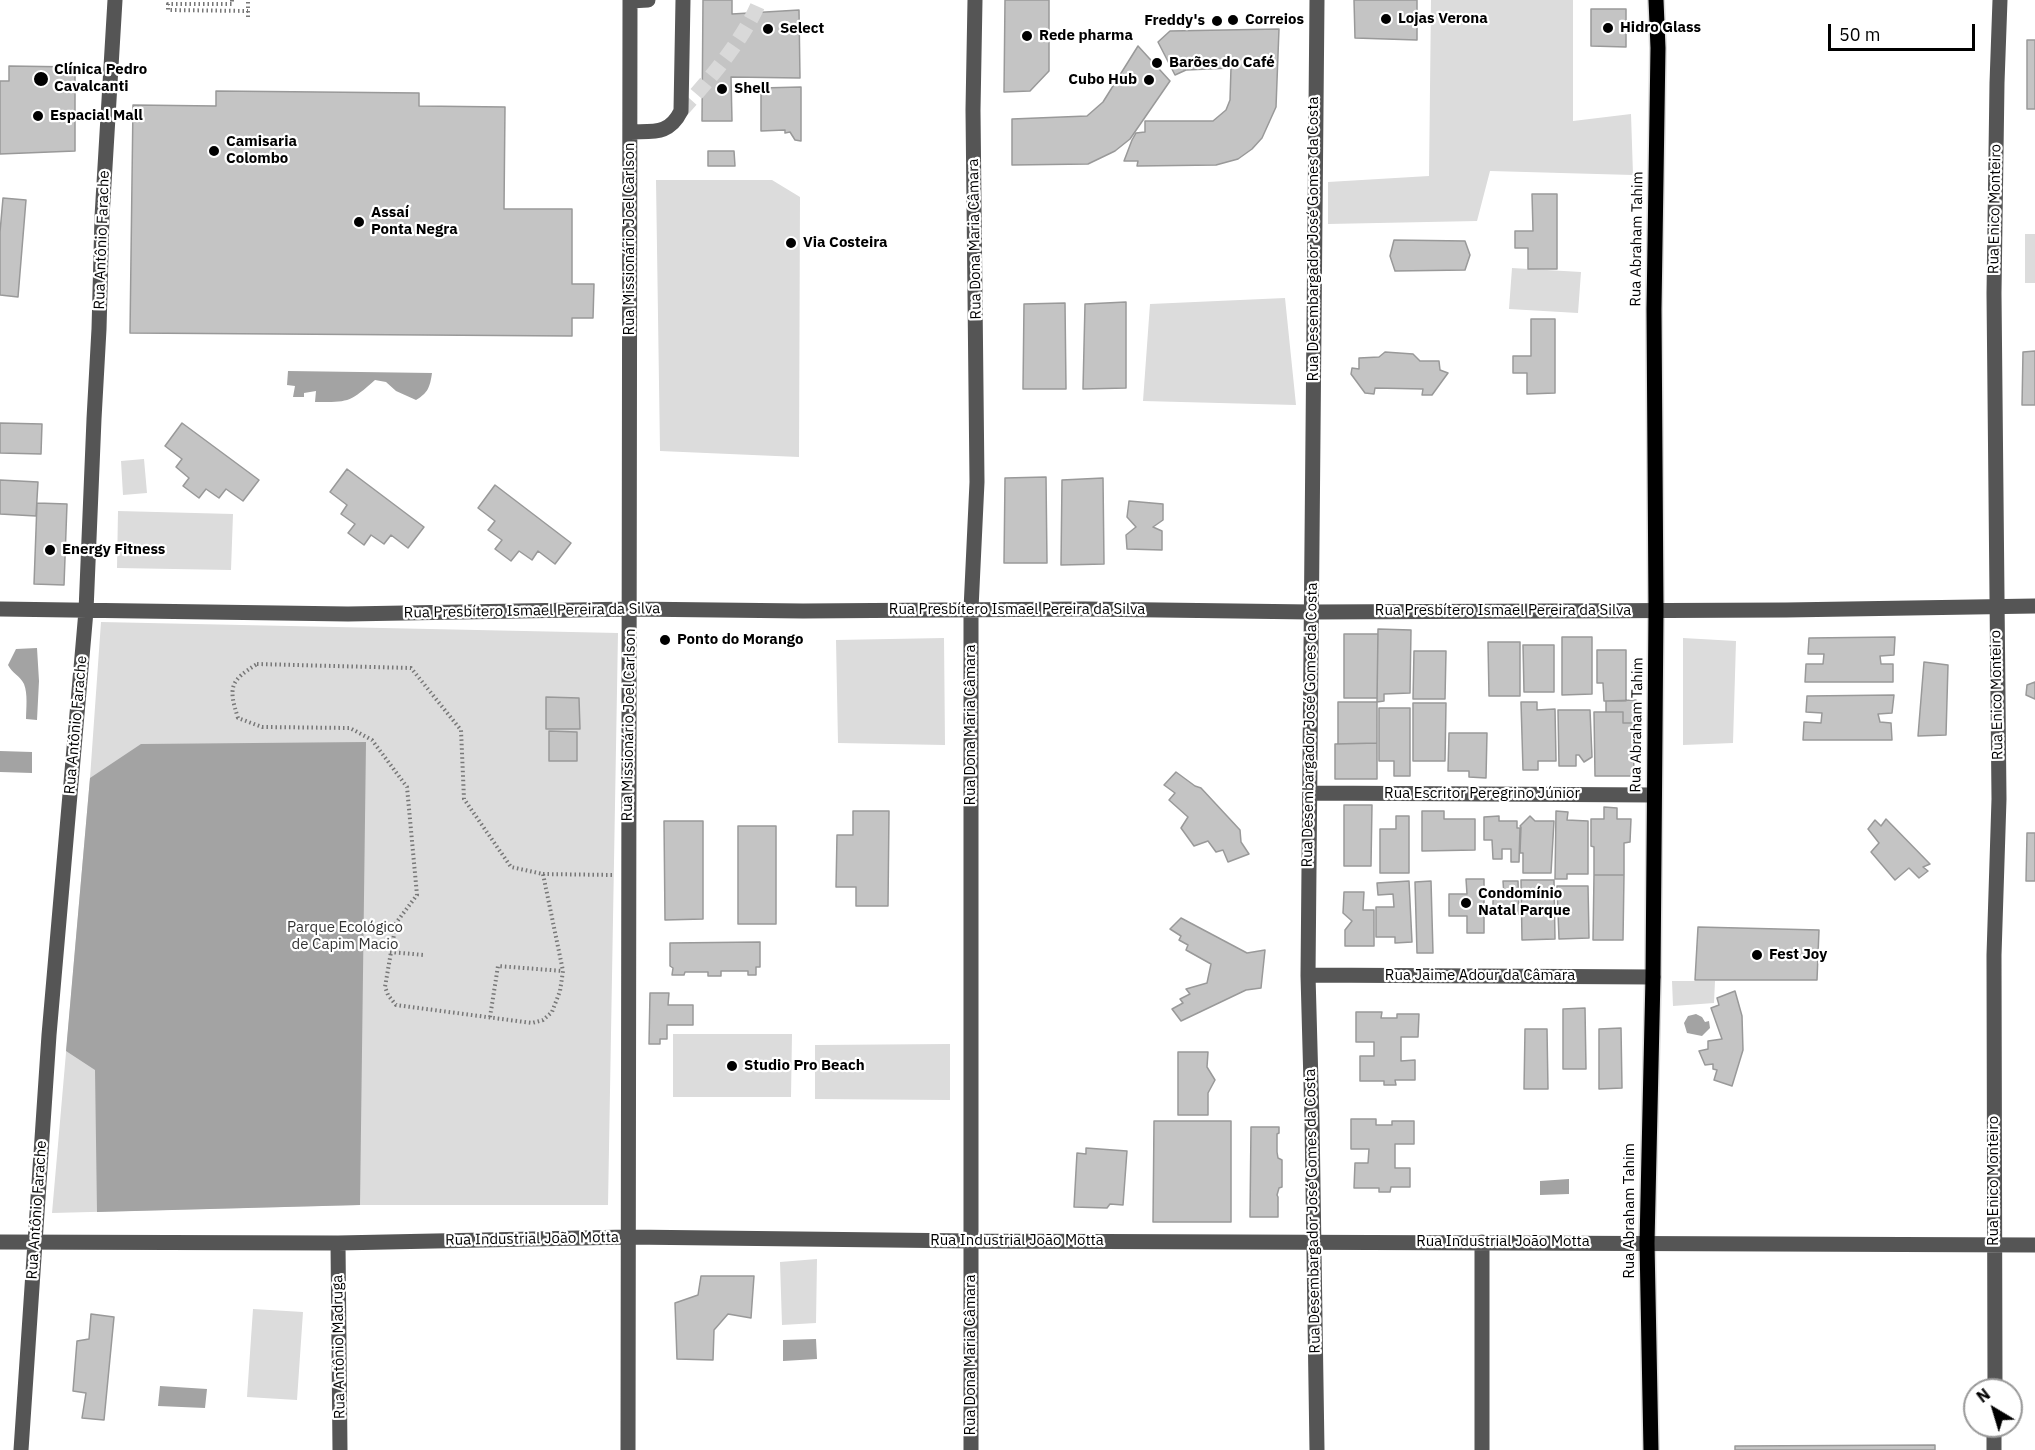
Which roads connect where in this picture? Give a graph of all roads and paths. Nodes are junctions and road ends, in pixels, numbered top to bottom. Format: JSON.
{"nodes":[{"id":1,"x":115,"y":0,"type":"edge"},
{"id":2,"x":248,"y":0,"type":"edge"},
{"id":3,"x":630,"y":0,"type":"edge"},
{"id":4,"x":648,"y":0,"type":"edge"},
{"id":5,"x":683,"y":0,"type":"edge"},
{"id":6,"x":975,"y":0,"type":"edge"},
{"id":7,"x":1317,"y":0,"type":"edge"},
{"id":8,"x":1656,"y":0,"type":"edge"},
{"id":9,"x":2000,"y":0,"type":"edge"},
{"id":10,"x":232,"y":2,"type":"edge"},
{"id":11,"x":630,"y":132,"type":"junction"},
{"id":12,"x":1996,"y":606,"type":"junction"},
{"id":13,"x":2035,"y":606,"type":"edge"},
{"id":14,"x":0,"y":609,"type":"edge"},
{"id":15,"x":631,"y":609,"type":"junction"},
{"id":16,"x":971,"y":609,"type":"junction"},
{"id":17,"x":1656,"y":610,"type":"junction"},
{"id":18,"x":86,"y":611,"type":"junction"},
{"id":19,"x":1311,"y":612,"type":"junction"},
{"id":20,"x":1310,"y":793,"type":"junction"},
{"id":21,"x":1654,"y":795,"type":"junction"},
{"id":22,"x":543,"y":874,"type":"junction"},
{"id":23,"x":614,"y":875,"type":"dead end"},
{"id":24,"x":390,"y":952,"type":"junction"},
{"id":25,"x":424,"y":955,"type":"dead end"},
{"id":26,"x":563,"y":971,"type":"junction"},
{"id":27,"x":1308,"y":975,"type":"junction"},
{"id":28,"x":1653,"y":977,"type":"junction"},
{"id":29,"x":490,"y":1017,"type":"junction"},
{"id":30,"x":628,"y":1237,"type":"junction"},
{"id":31,"x":972,"y":1241,"type":"junction"},
{"id":32,"x":0,"y":1242,"type":"edge"},
{"id":33,"x":34,"y":1242,"type":"junction"},
{"id":34,"x":1315,"y":1242,"type":"junction"},
{"id":35,"x":1482,"y":1242,"type":"junction"},
{"id":36,"x":338,"y":1243,"type":"junction"},
{"id":37,"x":1647,"y":1243,"type":"junction"},
{"id":38,"x":1994,"y":1245,"type":"junction"},
{"id":39,"x":2035,"y":1245,"type":"edge"},
{"id":40,"x":1995,"y":1378,"type":"edge"},
{"id":41,"x":21,"y":1450,"type":"edge"},
{"id":42,"x":340,"y":1450,"type":"edge"},
{"id":43,"x":628,"y":1450,"type":"edge"},
{"id":44,"x":971,"y":1450,"type":"edge"},
{"id":45,"x":1317,"y":1450,"type":"edge"},
{"id":46,"x":1482,"y":1450,"type":"edge"},
{"id":47,"x":1651,"y":1450,"type":"edge"}],
"edges":[{"from":1,"to":18,"type":"street","name":"Rua Antônio Farache"},
{"from":2,"to":10,"type":"path"},
{"from":3,"to":4,"type":"street"},
{"from":3,"to":11,"type":"street","name":"Rua Missionário Joel Carlson"},
{"from":5,"to":11,"type":"street"},
{"from":6,"to":16,"type":"street","name":"Rua Dona Maria Câmara"},
{"from":7,"to":19,"type":"street","name":"Rua Desembargador José Gomes da Costa"},
{"from":8,"to":17,"type":"main road","name":"Rua Abraham Tahim"},
{"from":9,"to":12,"type":"street","name":"Rua Enico Monteiro"},
{"from":11,"to":15,"type":"street","name":"Rua Missionário Joel Carlson"},
{"from":12,"to":13,"type":"street","name":"Rua Presbítero Ismael Pereira da Silva"},
{"from":12,"to":17,"type":"street","name":"Rua Presbítero Ismael Pereira da Silva"},
{"from":12,"to":38,"type":"street","name":"Rua Enico Monteiro"},
{"from":14,"to":18,"type":"street","name":"Rua Presbítero Ismael Pereira da Silva"},
{"from":15,"to":16,"type":"street","name":"Rua Presbítero Ismael Pereira da Silva"},
{"from":15,"to":18,"type":"street","name":"Rua Presbítero Ismael Pereira da Silva"},
{"from":15,"to":30,"type":"street","name":"Rua Missionário Joel Carlson"},
{"from":16,"to":19,"type":"street","name":"Rua Presbítero Ismael Pereira da Silva"},
{"from":16,"to":31,"type":"street","name":"Rua Dona Maria Câmara"},
{"from":17,"to":19,"type":"street","name":"Rua Presbítero Ismael Pereira da Silva"},
{"from":17,"to":21,"type":"main road","name":"Rua Abraham Tahim"},
{"from":18,"to":33,"type":"street","name":"Rua Antônio Farache"},
{"from":19,"to":20,"type":"street","name":"Rua Desembargador José Gomes da Costa"},
{"from":20,"to":21,"type":"street","name":"Rua Escritor Peregrino Júnior"},
{"from":20,"to":27,"type":"street","name":"Rua Desembargador José Gomes da Costa"},
{"from":21,"to":28,"type":"main road","name":"Rua Abraham Tahim"},
{"from":22,"to":23,"type":"path"},
{"from":22,"to":24,"type":"path"},
{"from":22,"to":26,"type":"path"},
{"from":24,"to":25,"type":"path"},
{"from":24,"to":29,"type":"path"},
{"from":26,"to":29,"type":"path"},
{"from":26,"to":29,"type":"path"},
{"from":27,"to":28,"type":"street","name":"Rua Jaime Adour da Câmara"},
{"from":27,"to":34,"type":"street","name":"Rua Desembargador José Gomes da Costa"},
{"from":28,"to":37,"type":"main road","name":"Rua Abraham Tahim"},
{"from":30,"to":31,"type":"street","name":"Rua Industrial João Motta"},
{"from":30,"to":36,"type":"street","name":"Rua Industrial João Motta"},
{"from":30,"to":43,"type":"street","name":"Rua Missionário Joel Carlson"},
{"from":31,"to":34,"type":"street","name":"Rua Industrial João Motta"},
{"from":31,"to":44,"type":"street","name":"Rua Dona Maria Câmara"},
{"from":32,"to":33,"type":"street","name":"Rua Industrial João Motta"},
{"from":33,"to":36,"type":"street","name":"Rua Industrial João Motta"},
{"from":33,"to":41,"type":"street","name":"Rua Antônio Farache"},
{"from":34,"to":35,"type":"street","name":"Rua Industrial João Motta"},
{"from":34,"to":45,"type":"street","name":"Rua Desembargador José Gomes da Costa"},
{"from":35,"to":37,"type":"street","name":"Rua Industrial João Motta"},
{"from":35,"to":46,"type":"street"},
{"from":36,"to":42,"type":"street","name":"Rua Antônio Madruga"},
{"from":37,"to":38,"type":"street","name":"Rua Industrial João Motta"},
{"from":37,"to":47,"type":"main road","name":"Rua Abraham Tahim"},
{"from":38,"to":39,"type":"street","name":"Rua Industrial João Motta"},
{"from":38,"to":40,"type":"street","name":"Rua Enico Monteiro"}]}
